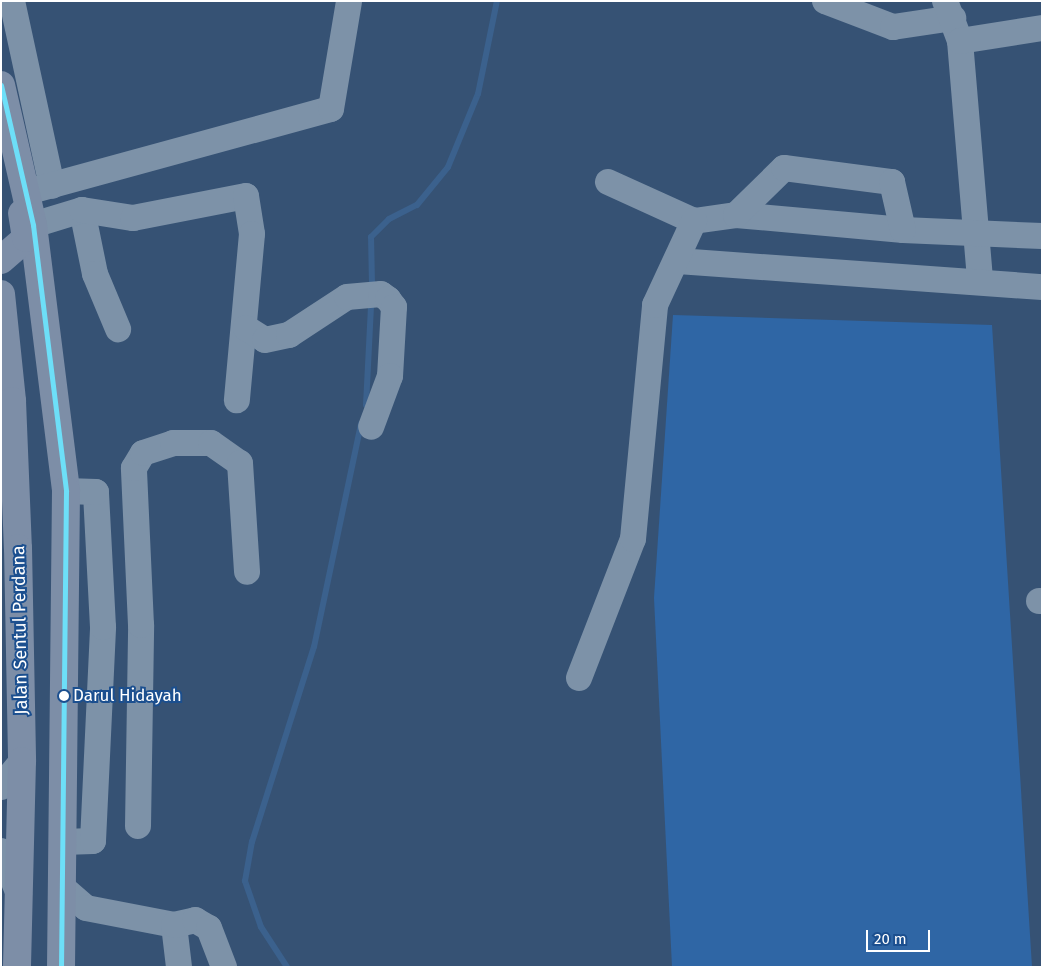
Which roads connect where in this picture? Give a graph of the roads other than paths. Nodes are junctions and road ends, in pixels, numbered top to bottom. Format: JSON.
{"nodes":[{"id":1,"x":12,"y":1,"type":"edge"},
{"id":2,"x":349,"y":1,"type":"edge"},
{"id":3,"x":825,"y":1,"type":"edge"},
{"id":4,"x":953,"y":20,"type":"edge"},
{"id":5,"x":1042,"y":28,"type":"edge"},
{"id":6,"x":1,"y":86,"type":"edge"},
{"id":7,"x":608,"y":182,"type":"dead end"},
{"id":8,"x":34,"y":185,"type":"junction"},
{"id":9,"x":82,"y":210,"type":"junction"},
{"id":10,"x":736,"y":214,"type":"junction"},
{"id":11,"x":694,"y":221,"type":"junction"},
{"id":12,"x":33,"y":225,"type":"junction"},
{"id":13,"x":903,"y":230,"type":"junction"},
{"id":14,"x":977,"y":233,"type":"junction"},
{"id":15,"x":1042,"y":236,"type":"edge"},
{"id":16,"x":4,"y":253,"type":"edge"},
{"id":17,"x":678,"y":261,"type":"junction"},
{"id":18,"x":980,"y":281,"type":"junction"},
{"id":19,"x":1042,"y":287,"type":"edge"},
{"id":20,"x":1,"y":294,"type":"edge"},
{"id":21,"x":44,"y":305,"type":"junction"},
{"id":22,"x":246,"y":328,"type":"junction"},
{"id":23,"x":118,"y":329,"type":"dead end"},
{"id":24,"x":237,"y":400,"type":"dead end"},
{"id":25,"x":372,"y":427,"type":"dead end"},
{"id":26,"x":16,"y":463,"type":"junction"},
{"id":27,"x":1,"y":490,"type":"edge"},
{"id":28,"x":66,"y":491,"type":"junction"},
{"id":29,"x":1,"y":523,"type":"edge"},
{"id":30,"x":18,"y":548,"type":"junction"},
{"id":31,"x":247,"y":572,"type":"dead end"},
{"id":32,"x":140,"y":588,"type":"junction"},
{"id":33,"x":102,"y":590,"type":"junction"},
{"id":34,"x":141,"y":624,"type":"junction"},
{"id":35,"x":104,"y":627,"type":"junction"},
{"id":36,"x":579,"y":678,"type":"dead end"},
{"id":37,"x":22,"y":761,"type":"junction"},
{"id":38,"x":1,"y":787,"type":"edge"},
{"id":39,"x":138,"y":826,"type":"dead end"},
{"id":40,"x":62,"y":842,"type":"junction"},
{"id":41,"x":1,"y":851,"type":"edge"},
{"id":42,"x":62,"y":887,"type":"junction"},
{"id":43,"x":19,"y":895,"type":"junction"},
{"id":44,"x":174,"y":925,"type":"junction"},
{"id":45,"x":17,"y":967,"type":"edge"},
{"id":46,"x":61,"y":967,"type":"edge"},
{"id":47,"x":179,"y":967,"type":"edge"},
{"id":48,"x":224,"y":967,"type":"edge"}],
"edges":[{"from":1,"to":8,"type":"street"},
{"from":2,"to":8,"type":"street"},
{"from":3,"to":4,"type":"street"},
{"from":4,"to":5,"type":"street"},
{"from":4,"to":14,"type":"street"},
{"from":6,"to":8,"type":"main road"},
{"from":7,"to":11,"type":"street"},
{"from":8,"to":12,"type":"main road"},
{"from":8,"to":16,"type":"main road"},
{"from":9,"to":12,"type":"street"},
{"from":9,"to":22,"type":"street"},
{"from":9,"to":23,"type":"street"},
{"from":10,"to":11,"type":"street"},
{"from":10,"to":13,"type":"street"},
{"from":10,"to":13,"type":"street"},
{"from":11,"to":17,"type":"street"},
{"from":12,"to":21,"type":"main road"},
{"from":13,"to":14,"type":"street"},
{"from":14,"to":15,"type":"street"},
{"from":14,"to":18,"type":"street"},
{"from":16,"to":21,"type":"main road"},
{"from":17,"to":18,"type":"street"},
{"from":17,"to":36,"type":"street"},
{"from":18,"to":19,"type":"street"},
{"from":20,"to":26,"type":"main road","name":"Jalan Sentul Perdana"},
{"from":21,"to":28,"type":"main road"},
{"from":22,"to":24,"type":"street"},
{"from":22,"to":25,"type":"street"},
{"from":26,"to":27,"type":"street"},
{"from":26,"to":30,"type":"main road","name":"Jalan Sentul Perdana"},
{"from":28,"to":33,"type":"street"},
{"from":28,"to":40,"type":"main road"},
{"from":29,"to":30,"type":"street"},
{"from":30,"to":37,"type":"main road","name":"Jalan Sentul Perdana"},
{"from":31,"to":32,"type":"street"},
{"from":32,"to":33,"type":"street"},
{"from":32,"to":34,"type":"street"},
{"from":33,"to":35,"type":"street"},
{"from":34,"to":35,"type":"street"},
{"from":34,"to":39,"type":"street"},
{"from":35,"to":40,"type":"street"},
{"from":37,"to":38,"type":"street"},
{"from":37,"to":43,"type":"main road","name":"Jalan Sentul Perdana"},
{"from":40,"to":42,"type":"main road"},
{"from":41,"to":43,"type":"street"},
{"from":42,"to":44,"type":"street"},
{"from":42,"to":46,"type":"main road"},
{"from":43,"to":45,"type":"main road","name":"Jalan Sentul Perdana"},
{"from":44,"to":47,"type":"street"},
{"from":44,"to":48,"type":"street"}]}
